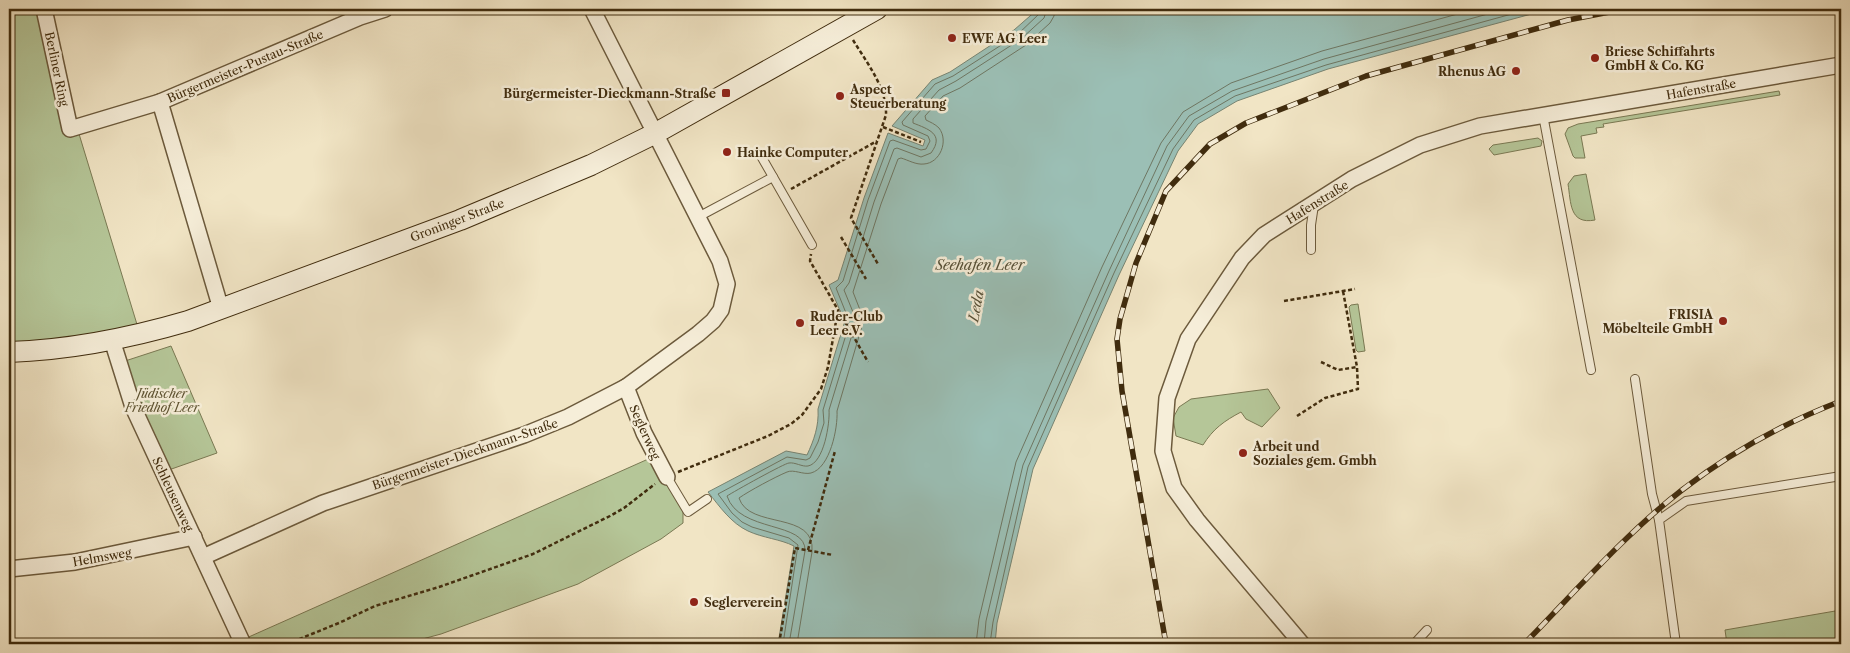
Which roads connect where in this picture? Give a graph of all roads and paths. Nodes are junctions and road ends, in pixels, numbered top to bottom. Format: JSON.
{"nodes":[{"id":1,"x":44,"y":9,"type":"edge"},
{"id":2,"x":385,"y":9,"type":"edge"},
{"id":3,"x":592,"y":9,"type":"edge"},
{"id":4,"x":877,"y":9,"type":"edge"},
{"id":5,"x":845,"y":26,"type":"junction"},
{"id":6,"x":1841,"y":65,"type":"edge"},
{"id":7,"x":160,"y":102,"type":"junction"},
{"id":8,"x":1543,"y":115,"type":"junction"},
{"id":9,"x":883,"y":127,"type":"junction"},
{"id":10,"x":70,"y":129,"type":"joint"},
{"id":11,"x":656,"y":133,"type":"junction"},
{"id":12,"x":878,"y":140,"type":"junction"},
{"id":13,"x":921,"y":142,"type":"dead end"},
{"id":14,"x":761,"y":156,"type":"dead end"},
{"id":15,"x":773,"y":177,"type":"junction"},
{"id":16,"x":783,"y":194,"type":"junction"},
{"id":17,"x":1315,"y":203,"type":"junction"},
{"id":18,"x":698,"y":217,"type":"junction"},
{"id":19,"x":840,"y":236,"type":"dead end"},
{"id":20,"x":812,"y":245,"type":"joint"},
{"id":21,"x":1311,"y":250,"type":"dead end"},
{"id":22,"x":878,"y":264,"type":"dead end"},
{"id":23,"x":866,"y":279,"type":"dead end"},
{"id":24,"x":1355,"y":289,"type":"dead end"},
{"id":25,"x":1343,"y":291,"type":"junction"},
{"id":26,"x":1284,"y":301,"type":"dead end"},
{"id":27,"x":221,"y":309,"type":"junction"},
{"id":28,"x":838,"y":310,"type":"junction"},
{"id":29,"x":112,"y":340,"type":"junction"},
{"id":30,"x":9,"y":352,"type":"edge"},
{"id":31,"x":868,"y":362,"type":"dead end"},
{"id":32,"x":1321,"y":362,"type":"dead end"},
{"id":33,"x":1357,"y":367,"type":"junction"},
{"id":34,"x":1591,"y":370,"type":"dead end"},
{"id":35,"x":1635,"y":379,"type":"dead end"},
{"id":36,"x":626,"y":387,"type":"junction"},
{"id":37,"x":1297,"y":416,"type":"dead end"},
{"id":38,"x":835,"y":451,"type":"dead end"},
{"id":39,"x":1841,"y":476,"type":"edge"},
{"id":40,"x":667,"y":477,"type":"junction"},
{"id":41,"x":708,"y":499,"type":"dead end"},
{"id":42,"x":1659,"y":520,"type":"junction"},
{"id":43,"x":194,"y":537,"type":"junction"},
{"id":44,"x":808,"y":550,"type":"junction"},
{"id":45,"x":833,"y":555,"type":"dead end"},
{"id":46,"x":203,"y":557,"type":"junction"},
{"id":47,"x":9,"y":569,"type":"edge"},
{"id":48,"x":1427,"y":630,"type":"dead end"},
{"id":49,"x":243,"y":644,"type":"edge"},
{"id":50,"x":287,"y":644,"type":"edge"},
{"id":51,"x":779,"y":644,"type":"edge"},
{"id":52,"x":1300,"y":644,"type":"edge"},
{"id":53,"x":1414,"y":644,"type":"edge"},
{"id":54,"x":1676,"y":644,"type":"edge"}],
"edges":[{"from":1,"to":10,"type":"street","name":"Berliner Ring"},
{"from":2,"to":7,"type":"street","name":"Bürgermeister-Pustau-Straße"},
{"from":3,"to":11,"type":"street","name":"Bürgermeister-Dieckmann-Straße"},
{"from":4,"to":5,"type":"street","name":"Groninger Straße"},
{"from":5,"to":9,"type":"path"},
{"from":5,"to":11,"type":"street","name":"Groninger Straße"},
{"from":6,"to":8,"type":"street","name":"Hafenstraße"},
{"from":7,"to":10,"type":"street","name":"Bürgermeister-Pustau-Straße"},
{"from":7,"to":27,"type":"street","name":"Bürgermeister-Pustau-Straße"},
{"from":8,"to":17,"type":"street","name":"Hafenstraße"},
{"from":8,"to":34,"type":"lane"},
{"from":9,"to":12,"type":"path"},
{"from":9,"to":13,"type":"path"},
{"from":11,"to":18,"type":"street","name":"Bürgermeister-Dieckmann-Straße"},
{"from":11,"to":27,"type":"street","name":"Groninger Straße"},
{"from":12,"to":16,"type":"path"},
{"from":12,"to":22,"type":"path"},
{"from":14,"to":15,"type":"lane"},
{"from":15,"to":16,"type":"lane"},
{"from":15,"to":18,"type":"lane"},
{"from":16,"to":20,"type":"lane"},
{"from":17,"to":21,"type":"lane"},
{"from":17,"to":52,"type":"street","name":"Hafenstraße"},
{"from":18,"to":36,"type":"street","name":"Bürgermeister-Dieckmann-Straße"},
{"from":19,"to":23,"type":"path"},
{"from":20,"to":28,"type":"path"},
{"from":24,"to":25,"type":"path"},
{"from":25,"to":26,"type":"path"},
{"from":25,"to":33,"type":"path"},
{"from":27,"to":29,"type":"street","name":"Groninger Straße"},
{"from":28,"to":31,"type":"path"},
{"from":28,"to":40,"type":"path"},
{"from":29,"to":30,"type":"street","name":"Groninger Straße"},
{"from":29,"to":43,"type":"street","name":"Schleusenweg"},
{"from":32,"to":33,"type":"path"},
{"from":33,"to":37,"type":"path"},
{"from":35,"to":42,"type":"lane"},
{"from":36,"to":40,"type":"street","name":"Seglerweg"},
{"from":36,"to":46,"type":"street","name":"Bürgermeister-Dieckmann-Straße"},
{"from":38,"to":44,"type":"path"},
{"from":39,"to":42,"type":"lane"},
{"from":40,"to":41,"type":"lane"},
{"from":40,"to":50,"type":"path"},
{"from":42,"to":54,"type":"lane"},
{"from":43,"to":46,"type":"street","name":"Schleusenweg"},
{"from":43,"to":47,"type":"street","name":"Helmsweg"},
{"from":44,"to":45,"type":"path"},
{"from":44,"to":51,"type":"path"},
{"from":46,"to":49,"type":"street","name":"Schleusenweg"},
{"from":48,"to":53,"type":"lane"}]}
